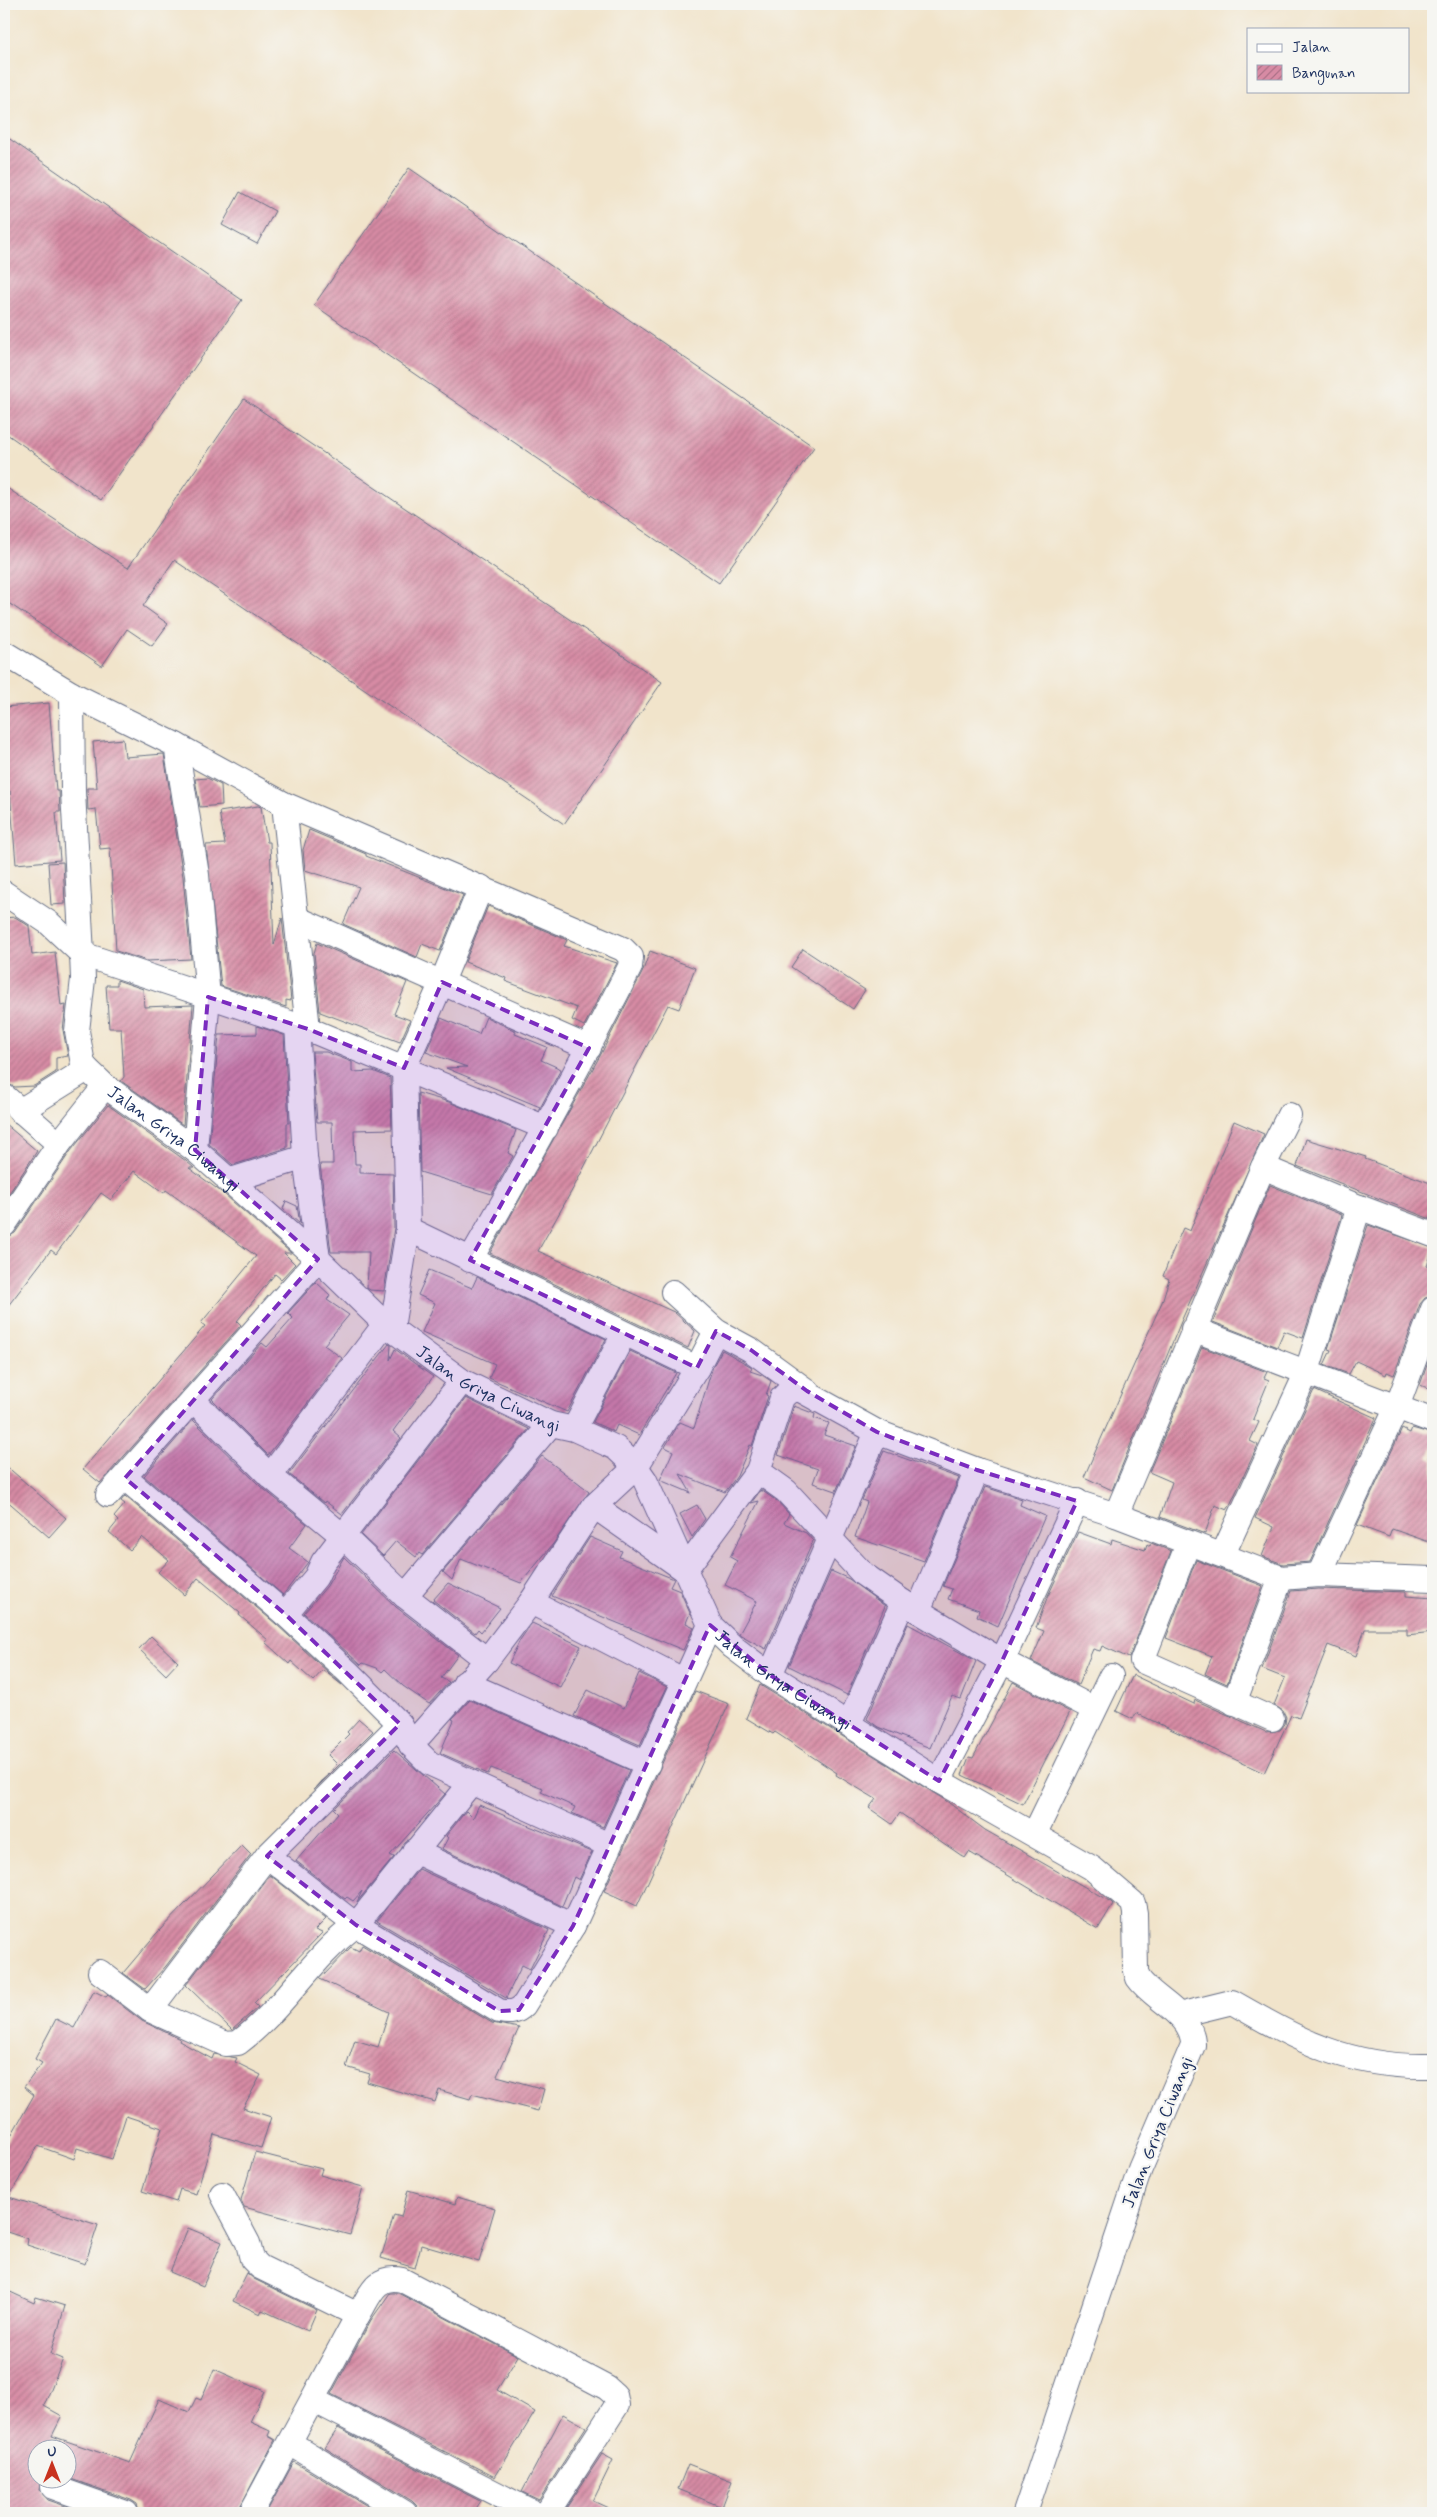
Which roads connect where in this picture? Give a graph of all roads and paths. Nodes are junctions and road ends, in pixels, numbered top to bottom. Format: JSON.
{"nodes":[{"id":1,"x":4,"y":653,"type":"edge"},
{"id":2,"x":72,"y":694,"type":"junction"},
{"id":3,"x":176,"y":745,"type":"junction"},
{"id":4,"x":284,"y":804,"type":"junction"},
{"id":5,"x":481,"y":887,"type":"junction"},
{"id":6,"x":4,"y":893,"type":"edge"},
{"id":7,"x":298,"y":919,"type":"junction"},
{"id":8,"x":82,"y":954,"type":"junction"},
{"id":9,"x":442,"y":982,"type":"junction"},
{"id":10,"x":208,"y":997,"type":"junction"},
{"id":11,"x":303,"y":1027,"type":"junction"},
{"id":12,"x":589,"y":1048,"type":"junction"},
{"id":13,"x":404,"y":1068,"type":"junction"},
{"id":14,"x":87,"y":1070,"type":"junction"},
{"id":15,"x":105,"y":1086,"type":"junction"},
{"id":16,"x":12,"y":1103,"type":"edge"},
{"id":17,"x":1289,"y":1116,"type":"dead end"},
{"id":18,"x":546,"y":1128,"type":"junction"},
{"id":19,"x":59,"y":1144,"type":"junction"},
{"id":20,"x":195,"y":1150,"type":"junction"},
{"id":21,"x":305,"y":1157,"type":"junction"},
{"id":22,"x":1263,"y":1167,"type":"junction"},
{"id":23,"x":228,"y":1181,"type":"junction"},
{"id":24,"x":1359,"y":1207,"type":"junction"},
{"id":25,"x":4,"y":1223,"type":"edge"},
{"id":26,"x":408,"y":1229,"type":"junction"},
{"id":27,"x":1433,"y":1235,"type":"edge"},
{"id":28,"x":318,"y":1259,"type":"junction"},
{"id":29,"x":470,"y":1260,"type":"junction"},
{"id":30,"x":673,"y":1292,"type":"dead end"},
{"id":31,"x":1433,"y":1309,"type":"edge"},
{"id":32,"x":388,"y":1326,"type":"junction"},
{"id":33,"x":1193,"y":1329,"type":"junction"},
{"id":34,"x":716,"y":1331,"type":"junction"},
{"id":35,"x":624,"y":1334,"type":"junction"},
{"id":36,"x":697,"y":1368,"type":"junction"},
{"id":37,"x":1306,"y":1374,"type":"junction"},
{"id":38,"x":462,"y":1381,"type":"junction"},
{"id":39,"x":807,"y":1391,"type":"junction"},
{"id":40,"x":193,"y":1400,"type":"junction"},
{"id":41,"x":1397,"y":1407,"type":"junction"},
{"id":42,"x":1433,"y":1422,"type":"edge"},
{"id":43,"x":551,"y":1424,"type":"junction"},
{"id":44,"x":574,"y":1429,"type":"junction"},
{"id":45,"x":877,"y":1432,"type":"junction"},
{"id":46,"x":636,"y":1466,"type":"junction"},
{"id":47,"x":977,"y":1470,"type":"junction"},
{"id":48,"x":758,"y":1471,"type":"junction"},
{"id":49,"x":270,"y":1476,"type":"junction"},
{"id":50,"x":125,"y":1478,"type":"junction"},
{"id":51,"x":108,"y":1495,"type":"dead end"},
{"id":52,"x":1076,"y":1501,"type":"junction"},
{"id":53,"x":594,"y":1506,"type":"junction"},
{"id":54,"x":1116,"y":1515,"type":"junction"},
{"id":55,"x":344,"y":1537,"type":"junction"},
{"id":56,"x":830,"y":1538,"type":"junction"},
{"id":57,"x":1188,"y":1544,"type":"junction"},
{"id":58,"x":1223,"y":1554,"type":"junction"},
{"id":59,"x":685,"y":1570,"type":"junction"},
{"id":60,"x":1431,"y":1574,"type":"edge"},
{"id":61,"x":1319,"y":1575,"type":"junction"},
{"id":62,"x":1281,"y":1578,"type":"junction"},
{"id":63,"x":405,"y":1596,"type":"junction"},
{"id":64,"x":531,"y":1602,"type":"junction"},
{"id":65,"x":910,"y":1606,"type":"junction"},
{"id":66,"x":285,"y":1614,"type":"junction"},
{"id":67,"x":710,"y":1625,"type":"junction"},
{"id":68,"x":487,"y":1660,"type":"junction"},
{"id":69,"x":1002,"y":1661,"type":"junction"},
{"id":70,"x":770,"y":1675,"type":"junction"},
{"id":71,"x":1111,"y":1676,"type":"dead end"},
{"id":72,"x":684,"y":1680,"type":"junction"},
{"id":73,"x":464,"y":1683,"type":"junction"},
{"id":74,"x":1234,"y":1703,"type":"junction"},
{"id":75,"x":1094,"y":1709,"type":"junction"},
{"id":76,"x":1272,"y":1719,"type":"dead end"},
{"id":77,"x":400,"y":1724,"type":"junction"},
{"id":78,"x":849,"y":1724,"type":"junction"},
{"id":79,"x":411,"y":1745,"type":"junction"},
{"id":80,"x":648,"y":1764,"type":"junction"},
{"id":81,"x":939,"y":1780,"type":"junction"},
{"id":82,"x":470,"y":1783,"type":"junction"},
{"id":83,"x":1035,"y":1833,"type":"junction"},
{"id":84,"x":609,"y":1844,"type":"junction"},
{"id":85,"x":414,"y":1851,"type":"junction"},
{"id":86,"x":267,"y":1856,"type":"junction"},
{"id":87,"x":356,"y":1925,"type":"junction"},
{"id":88,"x":573,"y":1926,"type":"junction"},
{"id":89,"x":100,"y":1972,"type":"dead end"},
{"id":90,"x":150,"y":2010,"type":"junction"},
{"id":91,"x":1179,"y":2015,"type":"junction"},
{"id":92,"x":1430,"y":2066,"type":"dead end"},
{"id":93,"x":222,"y":2194,"type":"dead end"},
{"id":94,"x":358,"y":2315,"type":"junction"},
{"id":95,"x":312,"y":2400,"type":"junction"},
{"id":96,"x":290,"y":2443,"type":"junction"},
{"id":97,"x":59,"y":2490,"type":"edge"},
{"id":98,"x":378,"y":2507,"type":"edge"},
{"id":99,"x":505,"y":2507,"type":"edge"},
{"id":100,"x":126,"y":2513,"type":"edge"},
{"id":101,"x":251,"y":2513,"type":"edge"},
{"id":102,"x":404,"y":2513,"type":"edge"},
{"id":103,"x":534,"y":2513,"type":"edge"},
{"id":104,"x":548,"y":2513,"type":"edge"},
{"id":105,"x":1026,"y":2513,"type":"edge"}],
"edges":[{"from":1,"to":2,"type":"street"},
{"from":2,"to":3,"type":"street"},
{"from":2,"to":8,"type":"street"},
{"from":3,"to":4,"type":"street"},
{"from":3,"to":10,"type":"street"},
{"from":4,"to":5,"type":"street"},
{"from":4,"to":7,"type":"street"},
{"from":5,"to":9,"type":"street"},
{"from":5,"to":12,"type":"street"},
{"from":6,"to":8,"type":"street"},
{"from":7,"to":9,"type":"street"},
{"from":7,"to":11,"type":"street"},
{"from":8,"to":10,"type":"street"},
{"from":8,"to":14,"type":"street"},
{"from":9,"to":12,"type":"street"},
{"from":9,"to":13,"type":"street"},
{"from":10,"to":11,"type":"street"},
{"from":10,"to":20,"type":"street"},
{"from":11,"to":13,"type":"street"},
{"from":11,"to":21,"type":"street"},
{"from":12,"to":18,"type":"street"},
{"from":13,"to":18,"type":"street"},
{"from":13,"to":26,"type":"street"},
{"from":14,"to":15,"type":"street","name":"Jalan Griya Ciwangi"},
{"from":14,"to":16,"type":"street"},
{"from":15,"to":19,"type":"street"},
{"from":15,"to":20,"type":"street","name":"Jalan Griya Ciwangi"},
{"from":16,"to":19,"type":"street"},
{"from":17,"to":22,"type":"street"},
{"from":18,"to":29,"type":"street"},
{"from":19,"to":25,"type":"street"},
{"from":20,"to":23,"type":"street","name":"Jalan Griya Ciwangi"},
{"from":21,"to":23,"type":"street"},
{"from":21,"to":28,"type":"street"},
{"from":22,"to":24,"type":"street"},
{"from":22,"to":33,"type":"street"},
{"from":23,"to":28,"type":"street","name":"Jalan Griya Ciwangi"},
{"from":24,"to":27,"type":"street"},
{"from":24,"to":37,"type":"street"},
{"from":26,"to":29,"type":"street"},
{"from":26,"to":32,"type":"street"},
{"from":28,"to":32,"type":"street","name":"Jalan Griya Ciwangi"},
{"from":28,"to":40,"type":"street"},
{"from":29,"to":35,"type":"street"},
{"from":30,"to":34,"type":"street"},
{"from":31,"to":41,"type":"street"},
{"from":32,"to":38,"type":"street","name":"Jalan Griya Ciwangi"},
{"from":32,"to":49,"type":"street"},
{"from":33,"to":37,"type":"street"},
{"from":33,"to":54,"type":"street"},
{"from":34,"to":36,"type":"street"},
{"from":34,"to":39,"type":"street"},
{"from":35,"to":36,"type":"street"},
{"from":35,"to":44,"type":"street"},
{"from":36,"to":46,"type":"street"},
{"from":37,"to":41,"type":"street"},
{"from":37,"to":58,"type":"street"},
{"from":38,"to":43,"type":"street","name":"Jalan Griya Ciwangi"},
{"from":38,"to":55,"type":"street"},
{"from":39,"to":45,"type":"street"},
{"from":39,"to":48,"type":"street"},
{"from":40,"to":49,"type":"street"},
{"from":40,"to":50,"type":"street"},
{"from":41,"to":42,"type":"street"},
{"from":41,"to":61,"type":"street"},
{"from":43,"to":44,"type":"street","name":"Jalan Griya Ciwangi"},
{"from":43,"to":63,"type":"street"},
{"from":44,"to":46,"type":"street","name":"Jalan Griya Ciwangi"},
{"from":45,"to":47,"type":"street"},
{"from":45,"to":56,"type":"street"},
{"from":46,"to":53,"type":"street"},
{"from":46,"to":59,"type":"street","name":"Jalan Griya Ciwangi"},
{"from":47,"to":52,"type":"street"},
{"from":47,"to":65,"type":"street"},
{"from":48,"to":56,"type":"street"},
{"from":48,"to":59,"type":"street"},
{"from":49,"to":55,"type":"street"},
{"from":50,"to":51,"type":"street"},
{"from":50,"to":66,"type":"street"},
{"from":52,"to":54,"type":"street"},
{"from":52,"to":69,"type":"street"},
{"from":53,"to":59,"type":"street"},
{"from":53,"to":64,"type":"street"},
{"from":54,"to":57,"type":"street"},
{"from":55,"to":63,"type":"street"},
{"from":55,"to":66,"type":"street"},
{"from":56,"to":65,"type":"street"},
{"from":56,"to":70,"type":"street"},
{"from":57,"to":58,"type":"street"},
{"from":57,"to":74,"type":"street"},
{"from":58,"to":62,"type":"street"},
{"from":59,"to":67,"type":"street","name":"Jalan Griya Ciwangi"},
{"from":60,"to":61,"type":"street"},
{"from":61,"to":62,"type":"street"},
{"from":62,"to":74,"type":"street"},
{"from":63,"to":68,"type":"street"},
{"from":64,"to":68,"type":"street"},
{"from":64,"to":72,"type":"street"},
{"from":65,"to":69,"type":"street"},
{"from":65,"to":78,"type":"street"},
{"from":66,"to":77,"type":"street"},
{"from":67,"to":70,"type":"street","name":"Jalan Griya Ciwangi"},
{"from":67,"to":72,"type":"street"},
{"from":68,"to":73,"type":"street"},
{"from":69,"to":75,"type":"street"},
{"from":69,"to":81,"type":"street"},
{"from":70,"to":78,"type":"street","name":"Jalan Griya Ciwangi"},
{"from":71,"to":75,"type":"street"},
{"from":72,"to":80,"type":"street"},
{"from":73,"to":79,"type":"street"},
{"from":73,"to":80,"type":"street"},
{"from":74,"to":76,"type":"street"},
{"from":75,"to":83,"type":"street"},
{"from":77,"to":79,"type":"street"},
{"from":77,"to":86,"type":"street"},
{"from":78,"to":81,"type":"street","name":"Jalan Griya Ciwangi"},
{"from":79,"to":82,"type":"street"},
{"from":80,"to":84,"type":"street"},
{"from":81,"to":83,"type":"street","name":"Jalan Griya Ciwangi"},
{"from":82,"to":84,"type":"street"},
{"from":82,"to":85,"type":"street"},
{"from":83,"to":91,"type":"street","name":"Jalan Griya Ciwangi"},
{"from":84,"to":88,"type":"street"},
{"from":85,"to":87,"type":"street"},
{"from":85,"to":88,"type":"street"},
{"from":86,"to":87,"type":"street"},
{"from":86,"to":90,"type":"street"},
{"from":87,"to":88,"type":"street"},
{"from":87,"to":90,"type":"street"},
{"from":89,"to":90,"type":"street"},
{"from":91,"to":92,"type":"street"},
{"from":91,"to":105,"type":"street","name":"Jalan Griya Ciwangi"},
{"from":93,"to":94,"type":"street"},
{"from":94,"to":95,"type":"street"},
{"from":94,"to":104,"type":"street"},
{"from":95,"to":96,"type":"street"},
{"from":95,"to":99,"type":"street"},
{"from":96,"to":98,"type":"street"},
{"from":96,"to":101,"type":"street"},
{"from":97,"to":100,"type":"street"},
{"from":98,"to":102,"type":"street"},
{"from":99,"to":103,"type":"street"}]}
